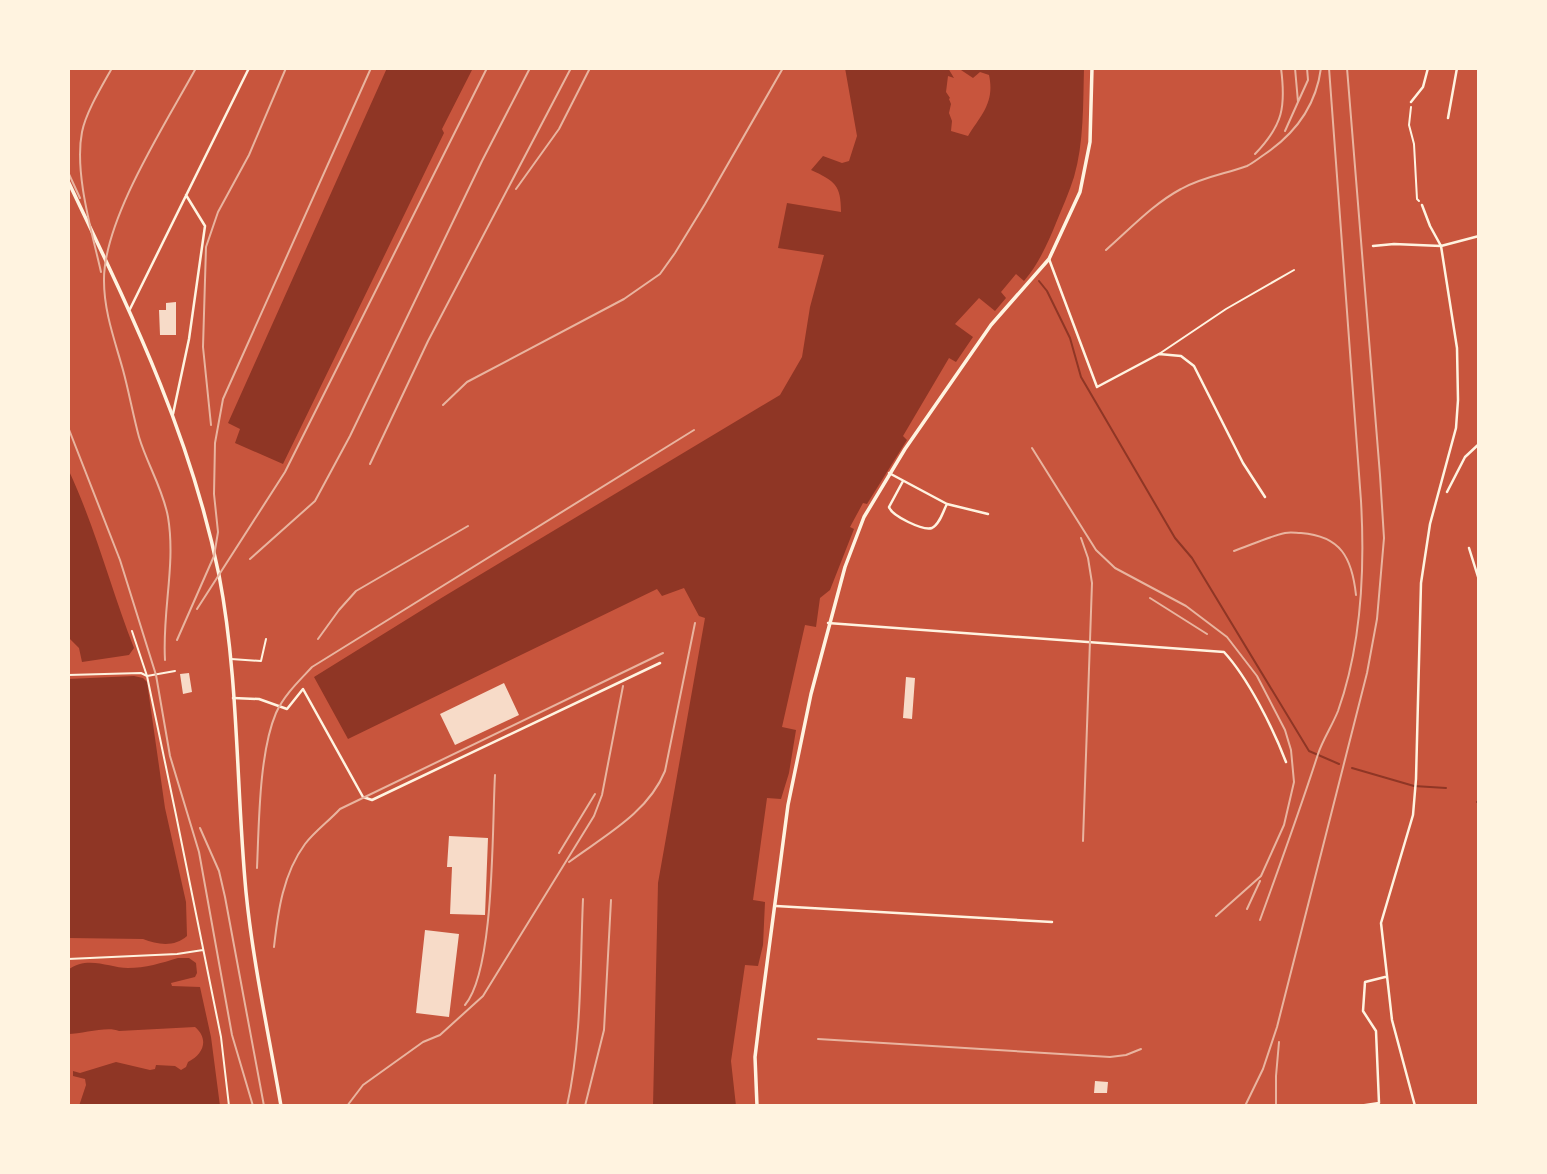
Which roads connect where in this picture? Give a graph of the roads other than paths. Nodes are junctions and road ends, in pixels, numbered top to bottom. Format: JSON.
{"nodes":[{"id":1,"x":249,"y":68,"type":"edge"},
{"id":2,"x":1092,"y":68,"type":"edge"},
{"id":3,"x":1428,"y":68,"type":"edge"},
{"id":4,"x":1457,"y":68,"type":"edge"},
{"id":5,"x":1411,"y":102,"type":"road end"},
{"id":6,"x":1448,"y":118,"type":"dead end"},
{"id":7,"x":68,"y":181,"type":"edge"},
{"id":8,"x":186,"y":195,"type":"junction"},
{"id":9,"x":1422,"y":205,"type":"road end"},
{"id":10,"x":1479,"y":236,"type":"edge"},
{"id":11,"x":1373,"y":246,"type":"dead end"},
{"id":12,"x":1441,"y":246,"type":"junction"},
{"id":13,"x":1049,"y":259,"type":"junction"},
{"id":14,"x":1294,"y":270,"type":"dead end"},
{"id":15,"x":130,"y":309,"type":"junction"},
{"id":16,"x":1158,"y":354,"type":"junction"},
{"id":17,"x":173,"y":414,"type":"junction"},
{"id":18,"x":1479,"y":444,"type":"edge"},
{"id":19,"x":889,"y":473,"type":"junction"},
{"id":20,"x":903,"y":481,"type":"junction"},
{"id":21,"x":1447,"y":492,"type":"dead end"},
{"id":22,"x":1265,"y":497,"type":"dead end"},
{"id":23,"x":947,"y":504,"type":"junction"},
{"id":24,"x":988,"y":514,"type":"dead end"},
{"id":25,"x":1469,"y":548,"type":"dead end"},
{"id":26,"x":1479,"y":580,"type":"edge"},
{"id":27,"x":828,"y":623,"type":"junction"},
{"id":28,"x":132,"y":631,"type":"dead end"},
{"id":29,"x":265,"y":639,"type":"dead end"},
{"id":30,"x":230,"y":659,"type":"junction"},
{"id":31,"x":660,"y":663,"type":"dead end"},
{"id":32,"x":175,"y":671,"type":"dead end"},
{"id":33,"x":68,"y":675,"type":"edge"},
{"id":34,"x":146,"y":676,"type":"junction"},
{"id":35,"x":233,"y":698,"type":"junction"},
{"id":36,"x":1286,"y":762,"type":"dead end"},
{"id":37,"x":775,"y":906,"type":"junction"},
{"id":38,"x":1052,"y":922,"type":"dead end"},
{"id":39,"x":203,"y":950,"type":"junction"},
{"id":40,"x":68,"y":959,"type":"edge"},
{"id":41,"x":1386,"y":977,"type":"junction"},
{"id":42,"x":1380,"y":1105,"type":"edge"},
{"id":43,"x":229,"y":1106,"type":"edge"},
{"id":44,"x":281,"y":1106,"type":"edge"},
{"id":45,"x":757,"y":1106,"type":"edge"},
{"id":46,"x":1359,"y":1106,"type":"edge"},
{"id":47,"x":1415,"y":1106,"type":"edge"}],
"edges":[{"from":1,"to":8,"type":"street"},
{"from":2,"to":13,"type":"main road"},
{"from":3,"to":5,"type":"street"},
{"from":4,"to":6,"type":"street"},
{"from":7,"to":15,"type":"main road"},
{"from":8,"to":15,"type":"street"},
{"from":8,"to":17,"type":"street"},
{"from":9,"to":12,"type":"street"},
{"from":10,"to":12,"type":"street"},
{"from":11,"to":12,"type":"street"},
{"from":12,"to":41,"type":"street"},
{"from":13,"to":16,"type":"street"},
{"from":13,"to":19,"type":"main road"},
{"from":14,"to":16,"type":"street"},
{"from":15,"to":17,"type":"main road"},
{"from":16,"to":22,"type":"street"},
{"from":17,"to":30,"type":"main road"},
{"from":18,"to":21,"type":"street"},
{"from":19,"to":20,"type":"street"},
{"from":19,"to":27,"type":"main road"},
{"from":20,"to":23,"type":"street"},
{"from":20,"to":23,"type":"street"},
{"from":23,"to":24,"type":"street"},
{"from":25,"to":26,"type":"street"},
{"from":27,"to":36,"type":"street"},
{"from":27,"to":37,"type":"main road"},
{"from":28,"to":34,"type":"street"},
{"from":29,"to":30,"type":"street"},
{"from":30,"to":35,"type":"main road"},
{"from":31,"to":35,"type":"street"},
{"from":32,"to":34,"type":"street"},
{"from":33,"to":34,"type":"street"},
{"from":34,"to":39,"type":"street"},
{"from":35,"to":44,"type":"main road"},
{"from":37,"to":38,"type":"street"},
{"from":37,"to":45,"type":"main road"},
{"from":39,"to":40,"type":"street"},
{"from":39,"to":43,"type":"street"},
{"from":41,"to":42,"type":"street"},
{"from":41,"to":47,"type":"street"},
{"from":42,"to":46,"type":"street"}]}
